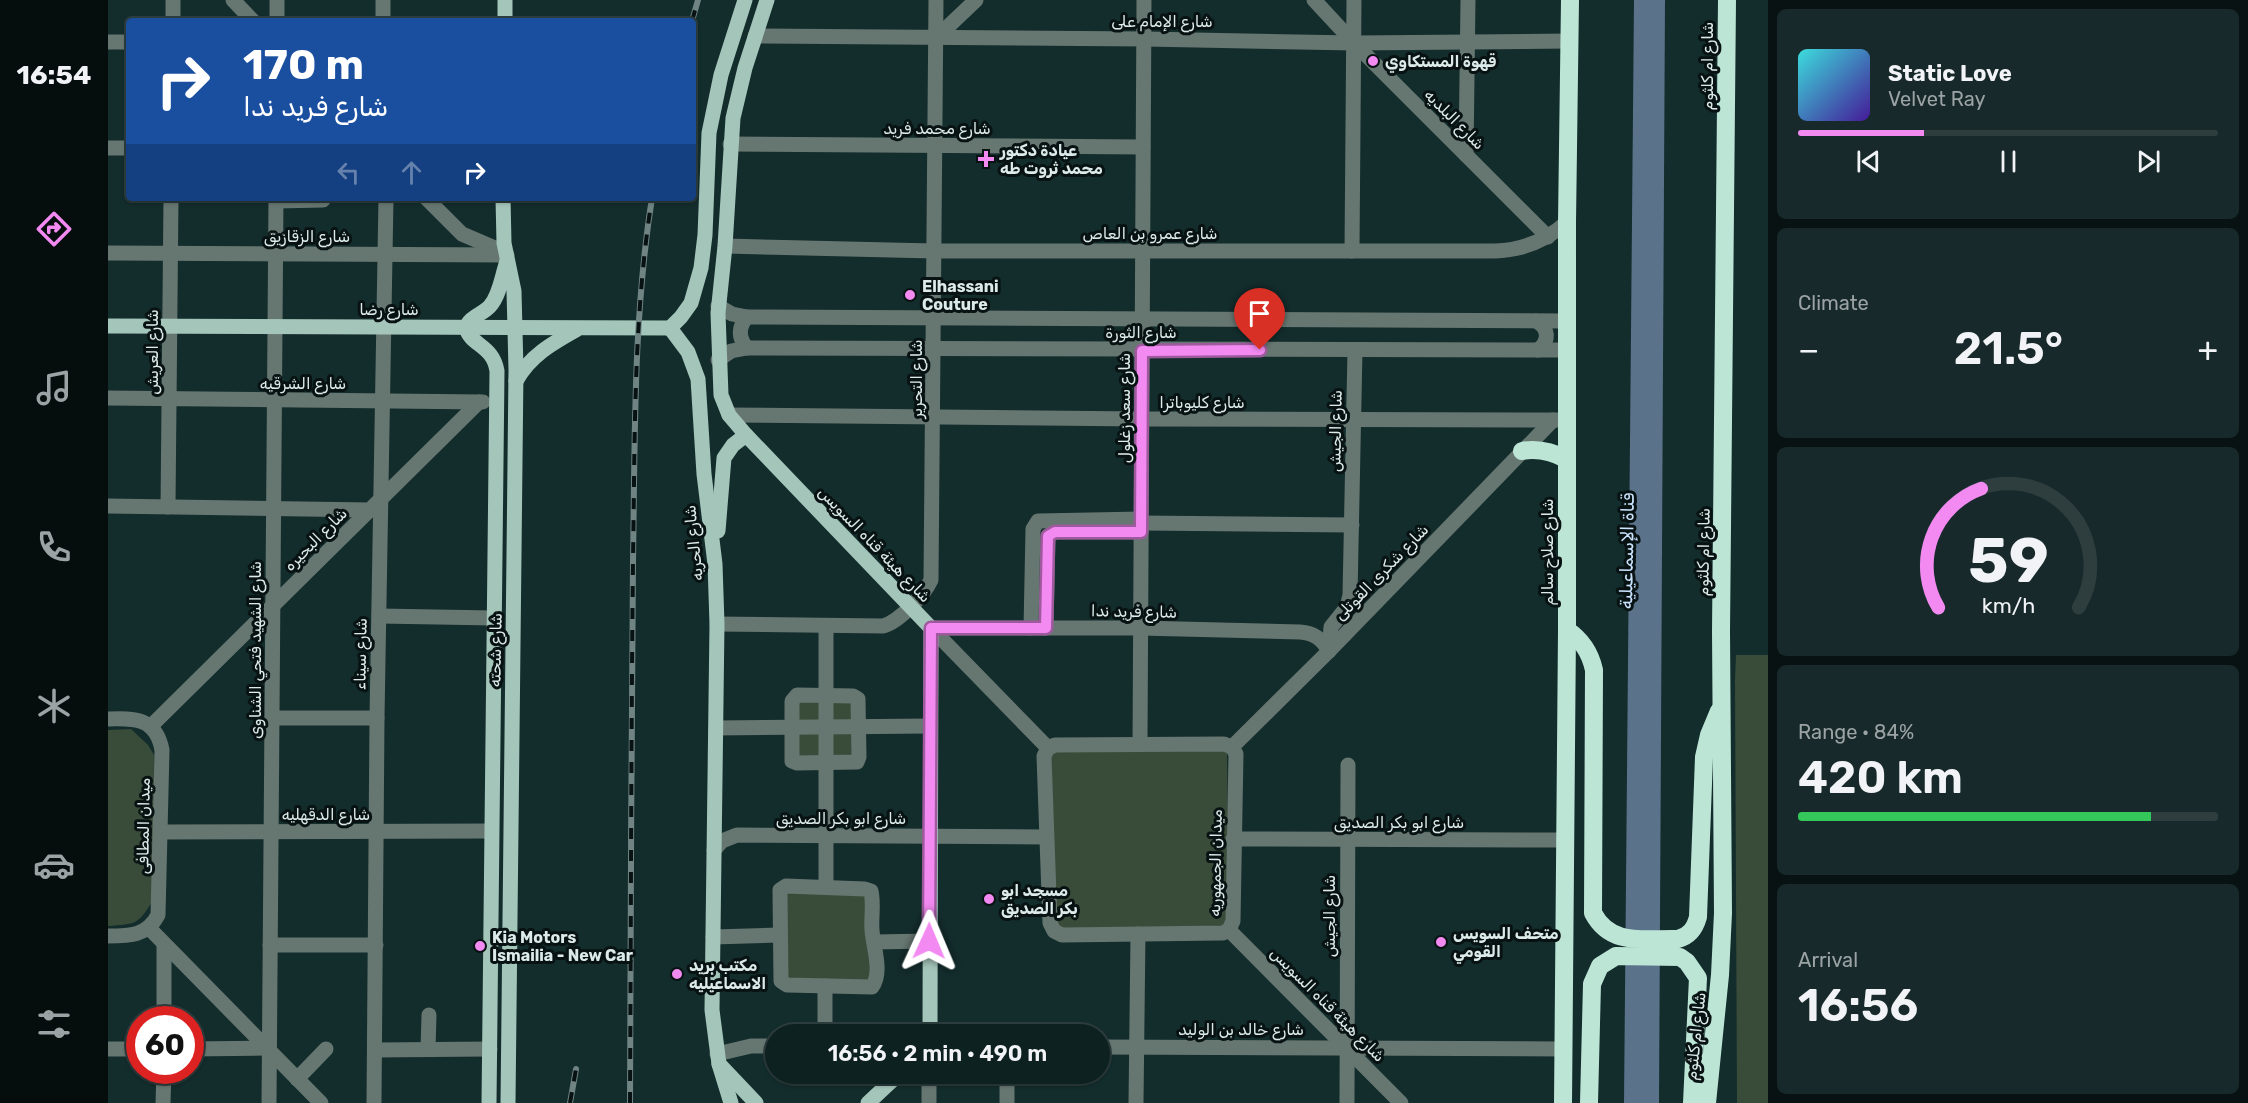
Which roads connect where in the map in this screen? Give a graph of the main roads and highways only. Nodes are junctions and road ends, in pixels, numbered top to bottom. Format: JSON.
{"nodes":[{"id":1,"x":505,"y":0,"type":"edge"},
{"id":2,"x":737,"y":0,"type":"edge"},
{"id":3,"x":745,"y":0,"type":"edge"},
{"id":4,"x":767,"y":0,"type":"edge"},
{"id":5,"x":1570,"y":0,"type":"edge"},
{"id":6,"x":1727,"y":0,"type":"edge"},
{"id":7,"x":740,"y":17,"type":"junction"},
{"id":8,"x":506,"y":18,"type":"edge"},
{"id":9,"x":706,"y":186,"type":"junction"},
{"id":10,"x":728,"y":187,"type":"junction"},
{"id":11,"x":503,"y":201,"type":"edge"},
{"id":12,"x":507,"y":255,"type":"junction"},
{"id":13,"x":702,"y":268,"type":"junction"},
{"id":14,"x":722,"y":270,"type":"junction"},
{"id":15,"x":108,"y":326,"type":"edge"},
{"id":16,"x":466,"y":328,"type":"junction"},
{"id":17,"x":670,"y":328,"type":"junction"},
{"id":18,"x":515,"y":329,"type":"junction"},
{"id":19,"x":577,"y":330,"type":"junction"},
{"id":20,"x":497,"y":371,"type":"junction"},
{"id":21,"x":516,"y":376,"type":"junction"},
{"id":22,"x":746,"y":435,"type":"junction"},
{"id":23,"x":1522,"y":451,"type":"road end"},
{"id":24,"x":1566,"y":459,"type":"junction"},
{"id":25,"x":715,"y":564,"type":"junction"},
{"id":26,"x":1567,"y":630,"type":"junction"},
{"id":27,"x":1723,"y":704,"type":"junction"},
{"id":28,"x":1617,"y":947,"type":"junction"},
{"id":29,"x":1679,"y":948,"type":"junction"},
{"id":30,"x":930,"y":1024,"type":"edge"},
{"id":31,"x":718,"y":1059,"type":"junction"},
{"id":32,"x":888,"y":1084,"type":"edge"},
{"id":33,"x":489,"y":1103,"type":"edge"},
{"id":34,"x":508,"y":1103,"type":"edge"},
{"id":35,"x":731,"y":1103,"type":"edge"},
{"id":36,"x":756,"y":1103,"type":"edge"},
{"id":37,"x":868,"y":1103,"type":"edge"},
{"id":38,"x":1563,"y":1103,"type":"edge"},
{"id":39,"x":1589,"y":1103,"type":"edge"},
{"id":40,"x":1692,"y":1103,"type":"edge"},
{"id":41,"x":1707,"y":1103,"type":"edge"}],
"edges":[{"from":1,"to":8,"type":"main road"},
{"from":2,"to":7,"type":"main road"},
{"from":3,"to":7,"type":"main road"},
{"from":4,"to":10,"type":"main road"},
{"from":5,"to":24,"type":"highway","name":"شارع صلاح سالم"},
{"from":6,"to":27,"type":"highway","name":"شارع ام كلثوم"},
{"from":7,"to":9,"type":"main road"},
{"from":9,"to":10,"type":"main road"},
{"from":9,"to":13,"type":"main road"},
{"from":10,"to":14,"type":"main road"},
{"from":11,"to":12,"type":"main road","name":"شارع شحته"},
{"from":12,"to":16,"type":"main road"},
{"from":12,"to":18,"type":"main road","name":"شارع شحته"},
{"from":13,"to":14,"type":"main road"},
{"from":13,"to":17,"type":"main road"},
{"from":14,"to":22,"type":"main road","name":"شارع هيئة قناه السويس"},
{"from":15,"to":16,"type":"main road","name":"شارع رضا"},
{"from":16,"to":18,"type":"main road","name":"شارع رضا"},
{"from":16,"to":20,"type":"main road"},
{"from":17,"to":19,"type":"main road","name":"شارع رضا"},
{"from":17,"to":25,"type":"main road","name":"شارع الحريه"},
{"from":18,"to":19,"type":"main road","name":"شارع رضا"},
{"from":18,"to":21,"type":"main road","name":"شارع شحته"},
{"from":19,"to":21,"type":"main road"},
{"from":20,"to":21,"type":"main road"},
{"from":20,"to":33,"type":"main road","name":"شارع شحته"},
{"from":21,"to":34,"type":"main road","name":"شارع شحته"},
{"from":22,"to":25,"type":"main road"},
{"from":22,"to":30,"type":"main road","name":"شارع هيئة قناه السويس"},
{"from":23,"to":24,"type":"highway"},
{"from":24,"to":26,"type":"highway","name":"شارع صلاح سالم"},
{"from":25,"to":31,"type":"main road","name":"شارع الحريه"},
{"from":26,"to":28,"type":"highway"},
{"from":26,"to":38,"type":"highway","name":"شارع صلاح سالم"},
{"from":27,"to":29,"type":"highway"},
{"from":27,"to":41,"type":"highway","name":"شارع ام كلثوم"},
{"from":28,"to":29,"type":"highway"},
{"from":28,"to":39,"type":"highway"},
{"from":29,"to":40,"type":"highway"},
{"from":31,"to":35,"type":"main road","name":"شارع الحريه"},
{"from":31,"to":36,"type":"main road"},
{"from":32,"to":37,"type":"main road"}]}
